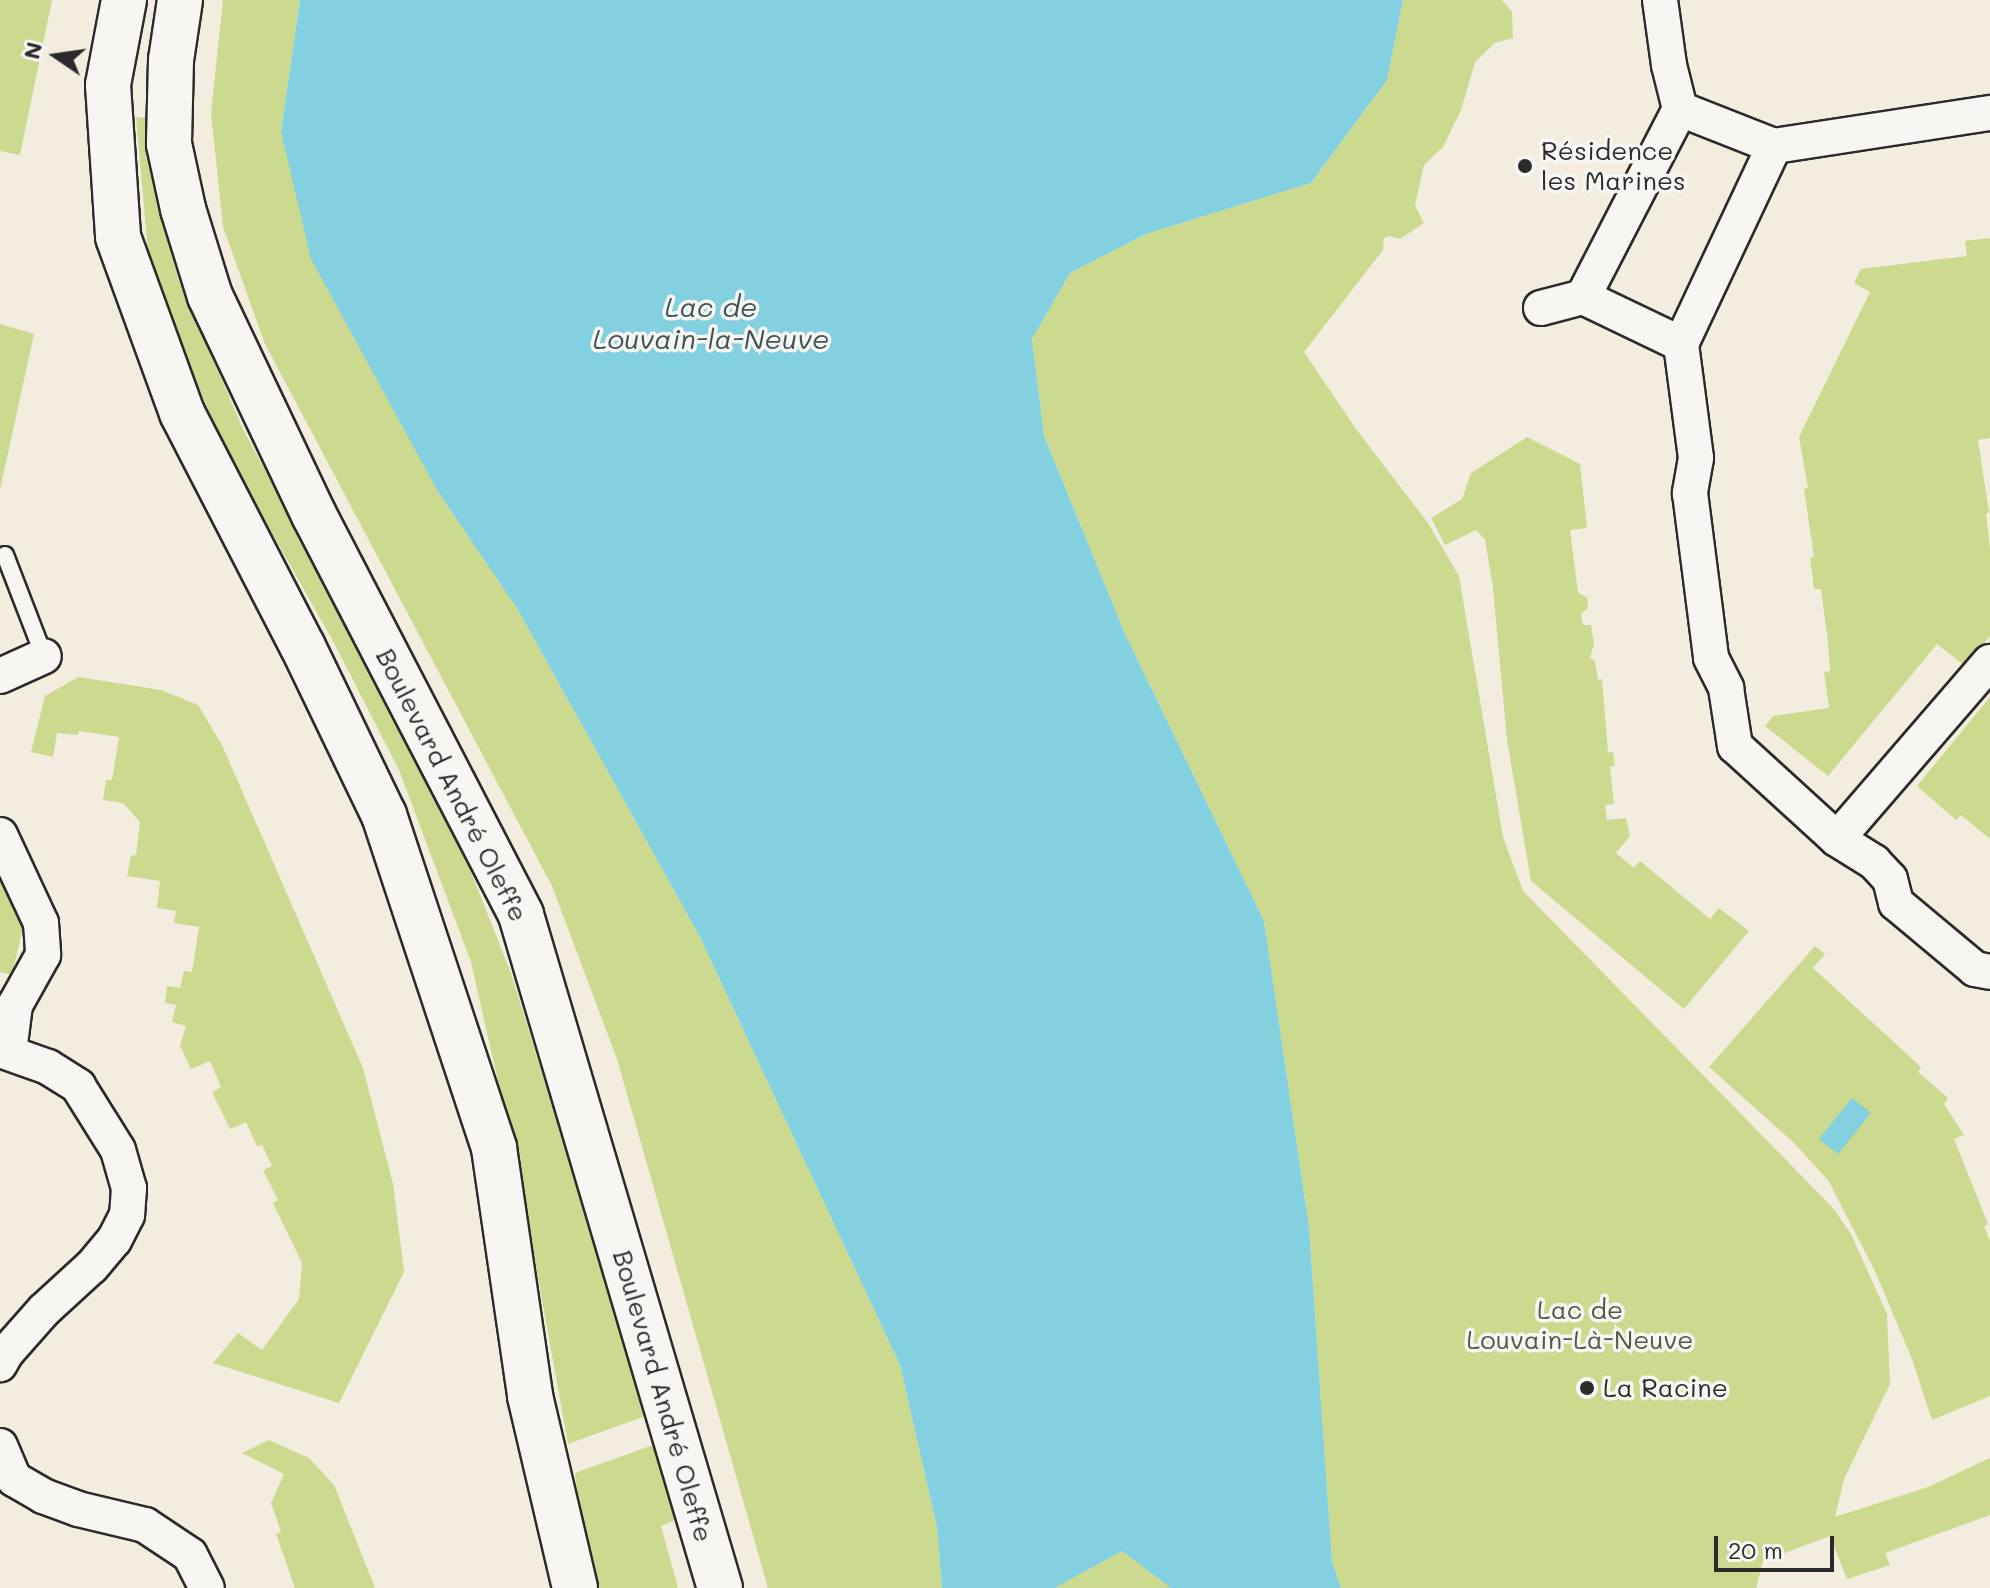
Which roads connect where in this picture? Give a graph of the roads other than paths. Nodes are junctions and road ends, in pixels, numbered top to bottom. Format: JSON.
{"nodes":[{"id":1,"x":124,"y":0,"type":"edge"},
{"id":2,"x":180,"y":0,"type":"edge"},
{"id":3,"x":1660,"y":0,"type":"edge"},
{"id":4,"x":1680,"y":109,"type":"junction"},
{"id":5,"x":1990,"y":113,"type":"edge"},
{"id":6,"x":1774,"y":146,"type":"junction"},
{"id":7,"x":1583,"y":297,"type":"junction"},
{"id":8,"x":1541,"y":308,"type":"dead end"},
{"id":9,"x":1681,"y":344,"type":"junction"},
{"id":10,"x":5,"y":555,"type":"dead end"},
{"id":11,"x":44,"y":656,"type":"joint"},
{"id":12,"x":1990,"y":662,"type":"edge"},
{"id":13,"x":0,"y":676,"type":"edge"},
{"id":14,"x":0,"y":835,"type":"edge"},
{"id":15,"x":1837,"y":839,"type":"junction"},
{"id":16,"x":1990,"y":972,"type":"edge"},
{"id":17,"x":4,"y":1051,"type":"edge"},
{"id":18,"x":0,"y":1364,"type":"edge"},
{"id":19,"x":0,"y":1446,"type":"edge"},
{"id":20,"x":207,"y":1588,"type":"edge"},
{"id":21,"x":575,"y":1588,"type":"edge"},
{"id":22,"x":720,"y":1588,"type":"edge"}],
"edges":[{"from":1,"to":21,"type":"main road"},
{"from":2,"to":22,"type":"main road","name":"Boulevard André Oleffe"},
{"from":3,"to":4,"type":"street"},
{"from":4,"to":6,"type":"street"},
{"from":4,"to":7,"type":"street"},
{"from":5,"to":6,"type":"street"},
{"from":6,"to":9,"type":"street"},
{"from":7,"to":8,"type":"street"},
{"from":7,"to":9,"type":"street"},
{"from":9,"to":15,"type":"street"},
{"from":10,"to":11,"type":"lane"},
{"from":11,"to":13,"type":"street"},
{"from":12,"to":15,"type":"street"},
{"from":14,"to":17,"type":"street"},
{"from":15,"to":16,"type":"street"},
{"from":17,"to":18,"type":"street"},
{"from":19,"to":20,"type":"street"}]}
